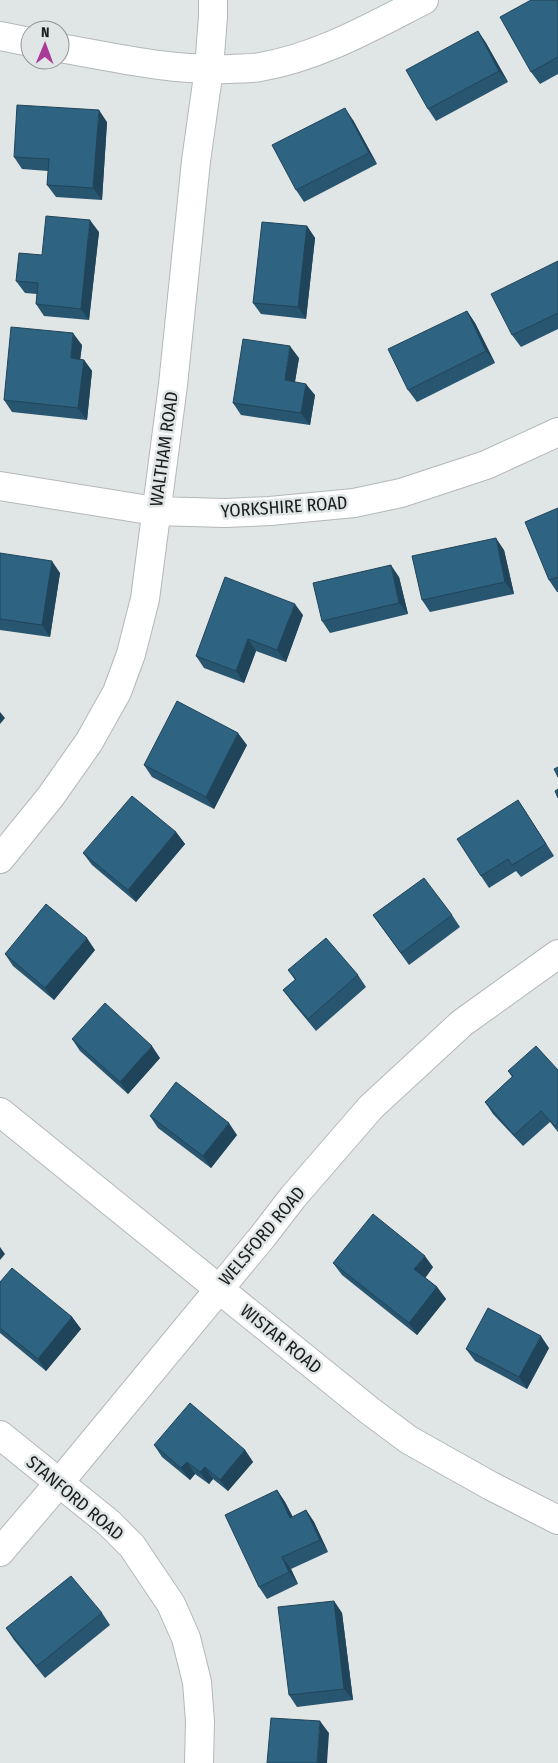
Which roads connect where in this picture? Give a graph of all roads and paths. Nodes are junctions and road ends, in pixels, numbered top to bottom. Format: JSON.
{"nodes":[{"id":1,"x":213,"y":0,"type":"edge"},
{"id":2,"x":424,"y":0,"type":"edge"},
{"id":3,"x":0,"y":36,"type":"edge"},
{"id":4,"x":20,"y":40,"type":"edge"},
{"id":5,"x":70,"y":50,"type":"edge"},
{"id":6,"x":209,"y":70,"type":"junction"},
{"id":7,"x":558,"y":432,"type":"edge"},
{"id":8,"x":0,"y":486,"type":"edge"},
{"id":9,"x":155,"y":511,"type":"junction"},
{"id":10,"x":0,"y":859,"type":"edge"},
{"id":11,"x":558,"y":954,"type":"edge"},
{"id":12,"x":0,"y":1112,"type":"edge"},
{"id":13,"x":218,"y":1289,"type":"junction"},
{"id":14,"x":0,"y":1435,"type":"edge"},
{"id":15,"x":59,"y":1483,"type":"junction"},
{"id":16,"x":558,"y":1520,"type":"edge"},
{"id":17,"x":0,"y":1552,"type":"edge"},
{"id":18,"x":199,"y":1763,"type":"edge"}],
"edges":[{"from":1,"to":6,"type":"street","name":"WALTHAM ROAD"},
{"from":2,"to":6,"type":"street"},
{"from":3,"to":4,"type":"street"},
{"from":5,"to":6,"type":"street"},
{"from":6,"to":9,"type":"street","name":"WALTHAM ROAD"},
{"from":7,"to":9,"type":"street","name":"YORKSHIRE ROAD"},
{"from":8,"to":9,"type":"street","name":"YORKSHIRE ROAD"},
{"from":9,"to":10,"type":"street","name":"WALTHAM ROAD"},
{"from":11,"to":13,"type":"street","name":"WELSFORD ROAD"},
{"from":12,"to":13,"type":"street","name":"WISTAR ROAD"},
{"from":13,"to":15,"type":"street","name":"WELSFORD ROAD"},
{"from":13,"to":16,"type":"street","name":"WISTAR ROAD"},
{"from":14,"to":15,"type":"street","name":"STANFORD ROAD"},
{"from":15,"to":17,"type":"street","name":"WELSFORD ROAD"},
{"from":15,"to":18,"type":"street","name":"STANFORD ROAD"}]}
